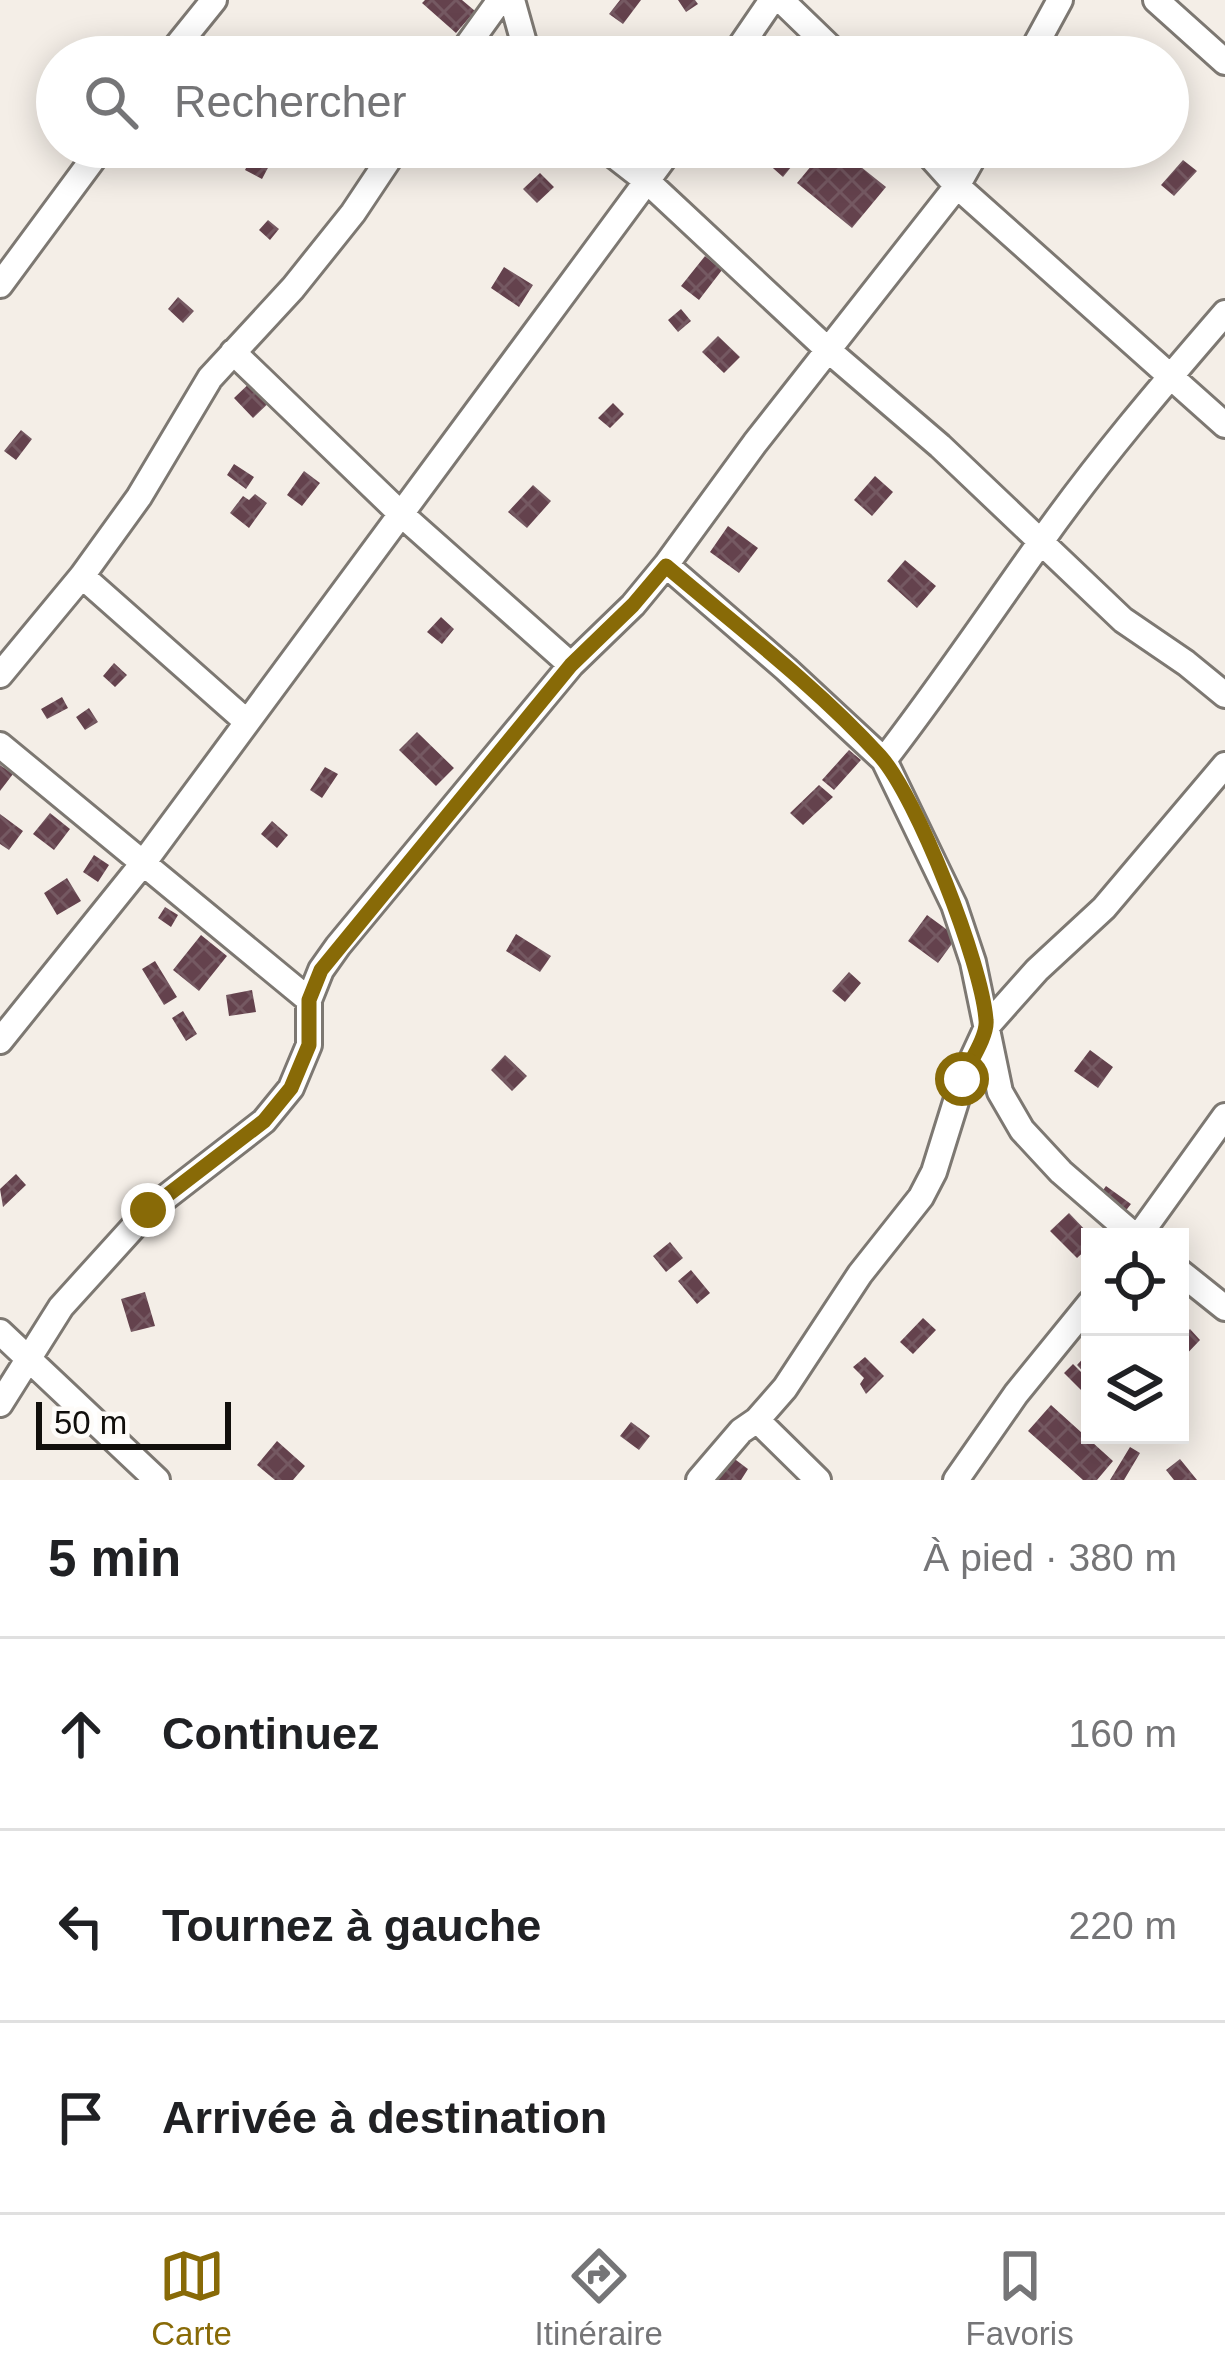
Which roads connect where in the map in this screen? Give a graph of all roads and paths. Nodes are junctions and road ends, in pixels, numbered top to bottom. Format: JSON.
{"nodes":[{"id":1,"x":214,"y":0,"type":"edge"},
{"id":2,"x":500,"y":0,"type":"edge"},
{"id":3,"x":512,"y":0,"type":"edge"},
{"id":4,"x":772,"y":0,"type":"edge"},
{"id":5,"x":782,"y":0,"type":"edge"},
{"id":6,"x":1060,"y":0,"type":"edge"},
{"id":7,"x":1156,"y":0,"type":"edge"},
{"id":8,"x":185,"y":36,"type":"edge"},
{"id":9,"x":473,"y":36,"type":"edge"},
{"id":10,"x":522,"y":36,"type":"edge"},
{"id":11,"x":747,"y":36,"type":"edge"},
{"id":12,"x":819,"y":36,"type":"edge"},
{"id":13,"x":1040,"y":36,"type":"edge"},
{"id":14,"x":1225,"y":62,"type":"edge"},
{"id":15,"x":86,"y":168,"type":"edge"},
{"id":16,"x":382,"y":168,"type":"edge"},
{"id":17,"x":630,"y":168,"type":"edge"},
{"id":18,"x":658,"y":168,"type":"edge"},
{"id":19,"x":941,"y":168,"type":"edge"},
{"id":20,"x":967,"y":168,"type":"edge"},
{"id":21,"x":648,"y":182,"type":"junction"},
{"id":22,"x":957,"y":186,"type":"junction"},
{"id":23,"x":0,"y":285,"type":"edge"},
{"id":24,"x":1225,"y":313,"type":"edge"},
{"id":25,"x":828,"y":350,"type":"junction"},
{"id":26,"x":233,"y":352,"type":"junction"},
{"id":27,"x":1170,"y":376,"type":"junction"},
{"id":28,"x":1225,"y":425,"type":"edge"},
{"id":29,"x":401,"y":514,"type":"junction"},
{"id":30,"x":1041,"y":541,"type":"junction"},
{"id":31,"x":666,"y":566,"type":"junction"},
{"id":32,"x":82,"y":576,"type":"junction"},
{"id":33,"x":571,"y":665,"type":"junction"},
{"id":34,"x":0,"y":674,"type":"edge"},
{"id":35,"x":1225,"y":695,"type":"edge"},
{"id":36,"x":247,"y":722,"type":"junction"},
{"id":37,"x":0,"y":745,"type":"edge"},
{"id":38,"x":884,"y":760,"type":"junction"},
{"id":39,"x":1225,"y":765,"type":"edge"},
{"id":40,"x":144,"y":862,"type":"junction"},
{"id":41,"x":309,"y":1000,"type":"junction"},
{"id":42,"x":988,"y":1025,"type":"junction"},
{"id":43,"x":0,"y":1041,"type":"edge"},
{"id":44,"x":1225,"y":1116,"type":"edge"},
{"id":45,"x":1126,"y":1228,"type":"edge"},
{"id":46,"x":1144,"y":1228,"type":"edge"},
{"id":47,"x":1189,"y":1279,"type":"edge"},
{"id":48,"x":1225,"y":1308,"type":"edge"},
{"id":49,"x":1081,"y":1314,"type":"edge"},
{"id":50,"x":0,"y":1332,"type":"edge"},
{"id":51,"x":28,"y":1362,"type":"junction"},
{"id":52,"x":0,"y":1404,"type":"edge"},
{"id":53,"x":757,"y":1420,"type":"junction"},
{"id":54,"x":157,"y":1480,"type":"edge"},
{"id":55,"x":699,"y":1480,"type":"edge"},
{"id":56,"x":818,"y":1480,"type":"edge"},
{"id":57,"x":956,"y":1480,"type":"edge"}],
"edges":[{"from":1,"to":8,"type":"street"},
{"from":2,"to":9,"type":"street"},
{"from":3,"to":10,"type":"street"},
{"from":4,"to":11,"type":"street"},
{"from":5,"to":12,"type":"street"},
{"from":6,"to":13,"type":"street"},
{"from":7,"to":14,"type":"street"},
{"from":15,"to":23,"type":"street"},
{"from":16,"to":26,"type":"street"},
{"from":17,"to":21,"type":"street"},
{"from":18,"to":21,"type":"street"},
{"from":19,"to":22,"type":"street"},
{"from":20,"to":22,"type":"street"},
{"from":21,"to":25,"type":"street"},
{"from":21,"to":29,"type":"street"},
{"from":22,"to":25,"type":"street"},
{"from":22,"to":27,"type":"street"},
{"from":24,"to":27,"type":"street"},
{"from":25,"to":30,"type":"street"},
{"from":25,"to":31,"type":"street"},
{"from":26,"to":29,"type":"street"},
{"from":26,"to":32,"type":"street"},
{"from":27,"to":28,"type":"street"},
{"from":27,"to":30,"type":"street"},
{"from":29,"to":33,"type":"street"},
{"from":29,"to":36,"type":"street"},
{"from":30,"to":35,"type":"street"},
{"from":30,"to":38,"type":"street"},
{"from":31,"to":33,"type":"street"},
{"from":31,"to":38,"type":"street"},
{"from":32,"to":34,"type":"street"},
{"from":32,"to":36,"type":"street"},
{"from":33,"to":41,"type":"street"},
{"from":36,"to":40,"type":"street"},
{"from":37,"to":40,"type":"street"},
{"from":38,"to":42,"type":"street"},
{"from":39,"to":42,"type":"street"},
{"from":40,"to":41,"type":"street"},
{"from":40,"to":43,"type":"street"},
{"from":41,"to":51,"type":"street"},
{"from":42,"to":45,"type":"street"},
{"from":42,"to":53,"type":"street"},
{"from":44,"to":46,"type":"street"},
{"from":47,"to":48,"type":"street"},
{"from":49,"to":57,"type":"street"},
{"from":50,"to":51,"type":"street"},
{"from":51,"to":52,"type":"street"},
{"from":51,"to":54,"type":"street"},
{"from":53,"to":55,"type":"street"},
{"from":53,"to":56,"type":"street"}]}
